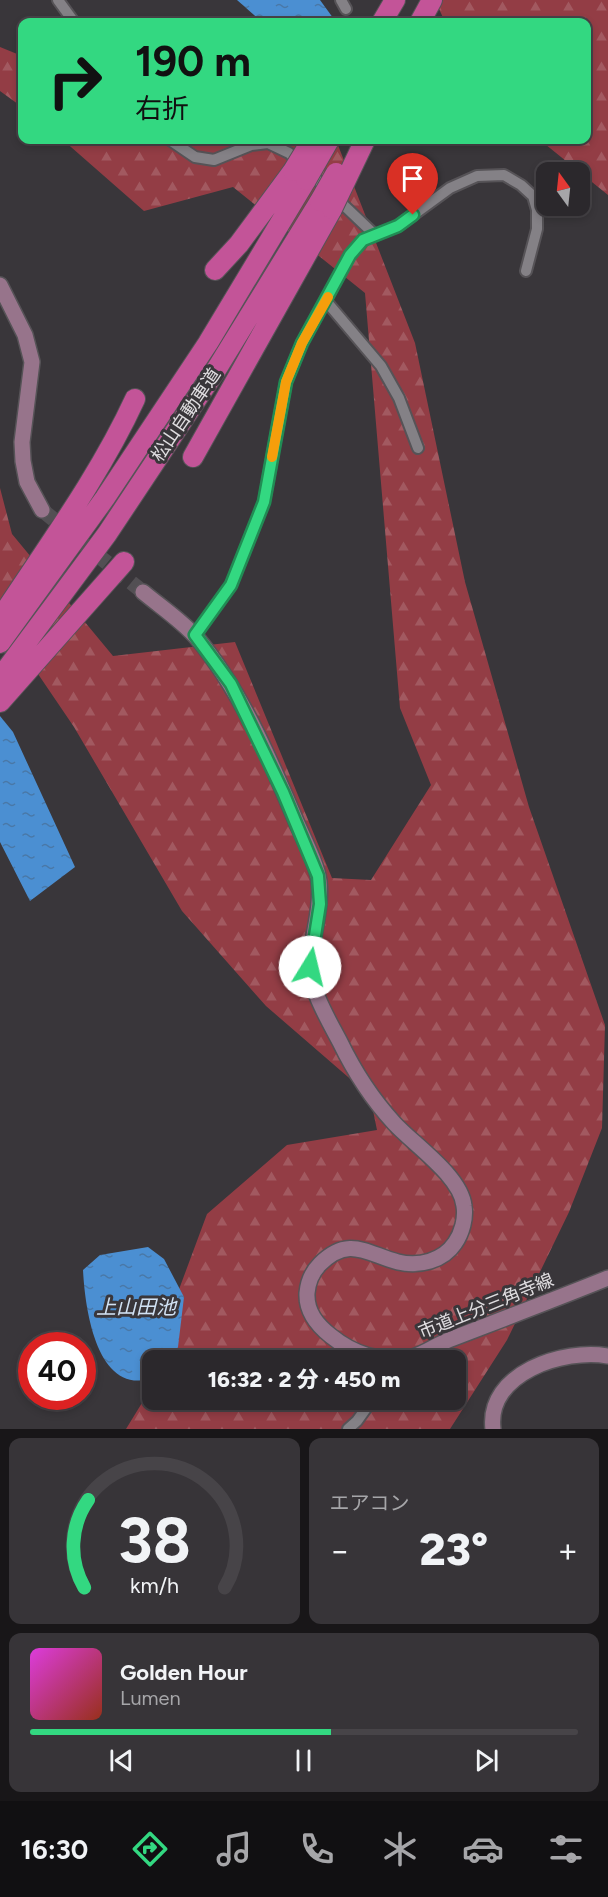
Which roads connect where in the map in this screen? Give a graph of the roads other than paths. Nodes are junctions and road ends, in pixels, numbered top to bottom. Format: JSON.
{"nodes":[{"id":1,"x":58,"y":0,"type":"edge"},
{"id":2,"x":395,"y":0,"type":"edge"},
{"id":3,"x":408,"y":0,"type":"edge"},
{"id":4,"x":71,"y":18,"type":"edge"},
{"id":5,"x":384,"y":18,"type":"edge"},
{"id":6,"x":397,"y":18,"type":"edge"},
{"id":7,"x":176,"y":144,"type":"edge"},
{"id":8,"x":259,"y":144,"type":"edge"},
{"id":9,"x":270,"y":144,"type":"edge"},
{"id":10,"x":311,"y":144,"type":"edge"},
{"id":11,"x":326,"y":144,"type":"edge"},
{"id":12,"x":353,"y":144,"type":"edge"},
{"id":13,"x":363,"y":144,"type":"edge"},
{"id":14,"x":300,"y":176,"type":"junction"},
{"id":15,"x":326,"y":205,"type":"junction"},
{"id":16,"x":375,"y":235,"type":"junction"},
{"id":17,"x":215,"y":270,"type":"dead end"},
{"id":18,"x":526,"y":271,"type":"dead end"},
{"id":19,"x":0,"y":285,"type":"edge"},
{"id":20,"x":326,"y":301,"type":"junction"},
{"id":21,"x":135,"y":399,"type":"dead end"},
{"id":22,"x":418,"y":448,"type":"dead end"},
{"id":23,"x":194,"y":457,"type":"dead end"},
{"id":24,"x":42,"y":510,"type":"tunnel mouth"},
{"id":25,"x":124,"y":562,"type":"dead end"},
{"id":26,"x":143,"y":592,"type":"tunnel mouth"},
{"id":27,"x":0,"y":619,"type":"edge"},
{"id":28,"x":195,"y":635,"type":"junction"},
{"id":29,"x":0,"y":643,"type":"edge"},
{"id":30,"x":0,"y":678,"type":"edge"},
{"id":31,"x":2,"y":700,"type":"edge"},
{"id":32,"x":608,"y":1278,"type":"edge"},
{"id":33,"x":353,"y":1350,"type":"edge"},
{"id":34,"x":428,"y":1350,"type":"edge"},
{"id":35,"x":608,"y":1356,"type":"edge"},
{"id":36,"x":365,"y":1410,"type":"edge"},
{"id":37,"x":348,"y":1429,"type":"edge"},
{"id":38,"x":493,"y":1429,"type":"edge"}],
"edges":[{"from":1,"to":4,"type":"street"},
{"from":2,"to":5,"type":"highway"},
{"from":3,"to":6,"type":"highway"},
{"from":7,"to":8,"type":"street"},
{"from":9,"to":16,"type":"street"},
{"from":10,"to":14,"type":"highway","bridge":true},
{"from":11,"to":14,"type":"highway","name":"松山自動車道","bridge":true},
{"from":12,"to":15,"type":"highway","name":"松山自動車道","bridge":true},
{"from":13,"to":15,"type":"highway","bridge":true},
{"from":14,"to":17,"type":"highway"},
{"from":14,"to":29,"type":"highway","name":"松山自動車道"},
{"from":15,"to":23,"type":"highway"},
{"from":15,"to":30,"type":"highway","name":"松山自動車道"},
{"from":16,"to":18,"type":"street"},
{"from":16,"to":20,"type":"street"},
{"from":19,"to":24,"type":"street"},
{"from":20,"to":22,"type":"street"},
{"from":20,"to":28,"type":"street"},
{"from":21,"to":27,"type":"highway"},
{"from":25,"to":31,"type":"highway"},
{"from":26,"to":28,"type":"street","name":"市道上分三角寺線"},
{"from":28,"to":33,"type":"street","name":"市道上分三角寺線"},
{"from":32,"to":34,"type":"street","name":"市道上分三角寺線"},
{"from":35,"to":38,"type":"street"},
{"from":36,"to":37,"type":"street"}]}
